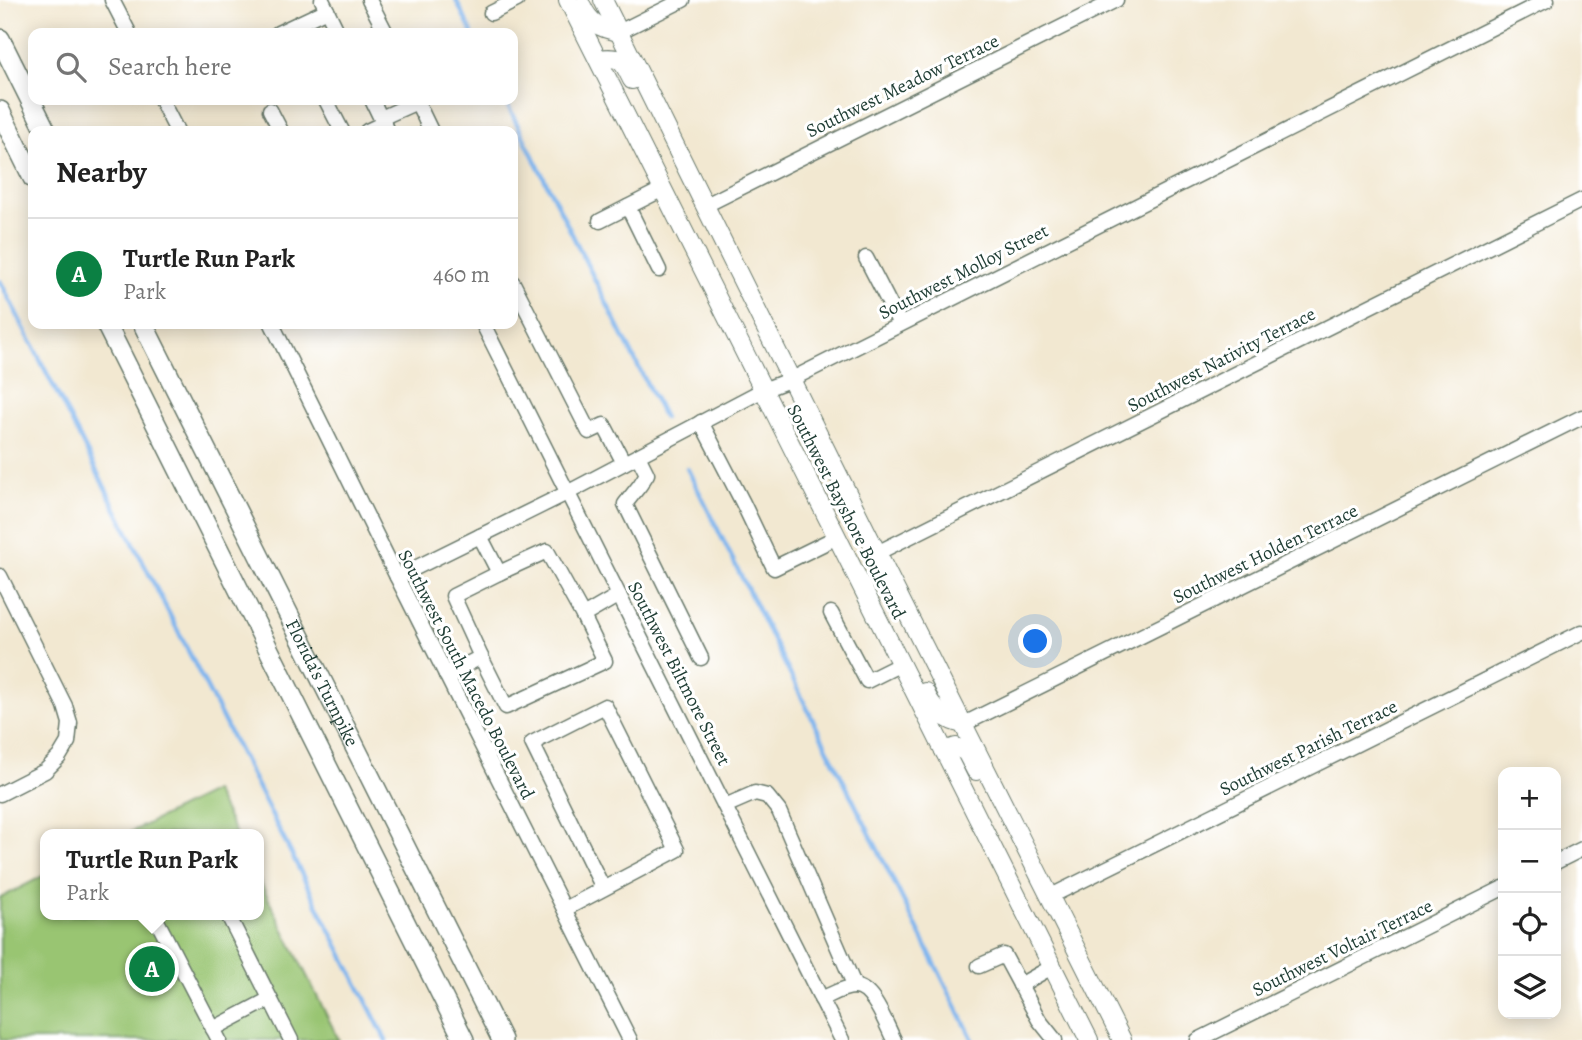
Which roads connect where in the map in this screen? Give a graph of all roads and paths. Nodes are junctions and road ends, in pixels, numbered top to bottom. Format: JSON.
{"nodes":[{"id":1,"x":112,"y":0,"type":"edge"},
{"id":2,"x":369,"y":0,"type":"edge"},
{"id":3,"x":517,"y":0,"type":"edge"},
{"id":4,"x":568,"y":0,"type":"edge"},
{"id":5,"x":579,"y":0,"type":"edge"},
{"id":6,"x":603,"y":0,"type":"edge"},
{"id":7,"x":683,"y":0,"type":"edge"},
{"id":8,"x":1116,"y":0,"type":"edge"},
{"id":9,"x":1547,"y":0,"type":"edge"},
{"id":10,"x":324,"y":5,"type":"edge"},
{"id":11,"x":491,"y":13,"type":"dead end"},
{"id":12,"x":126,"y":28,"type":"edge"},
{"id":13,"x":286,"y":28,"type":"edge"},
{"id":14,"x":336,"y":28,"type":"edge"},
{"id":15,"x":383,"y":28,"type":"edge"},
{"id":16,"x":619,"y":32,"type":"junction"},
{"id":17,"x":0,"y":39,"type":"edge"},
{"id":18,"x":598,"y":59,"type":"junction"},
{"id":19,"x":28,"y":95,"type":"edge"},
{"id":20,"x":33,"y":105,"type":"edge"},
{"id":21,"x":164,"y":105,"type":"edge"},
{"id":22,"x":329,"y":105,"type":"edge"},
{"id":23,"x":374,"y":105,"type":"edge"},
{"id":24,"x":412,"y":105,"type":"edge"},
{"id":25,"x":418,"y":105,"type":"edge"},
{"id":26,"x":270,"y":110,"type":"dead end"},
{"id":27,"x":0,"y":111,"type":"edge"},
{"id":28,"x":384,"y":124,"type":"edge"},
{"id":29,"x":44,"y":126,"type":"edge"},
{"id":30,"x":174,"y":126,"type":"edge"},
{"id":31,"x":278,"y":126,"type":"edge"},
{"id":32,"x":340,"y":126,"type":"edge"},
{"id":33,"x":429,"y":126,"type":"edge"},
{"id":34,"x":28,"y":168,"type":"edge"},
{"id":35,"x":692,"y":176,"type":"junction"},
{"id":36,"x":663,"y":189,"type":"junction"},
{"id":37,"x":1582,"y":200,"type":"edge"},
{"id":38,"x":706,"y":205,"type":"junction"},
{"id":39,"x":628,"y":207,"type":"junction"},
{"id":40,"x":600,"y":221,"type":"dead end"},
{"id":41,"x":866,"y":258,"type":"dead end"},
{"id":42,"x":659,"y":270,"type":"dead end"},
{"id":43,"x":518,"y":298,"type":"edge"},
{"id":44,"x":900,"y":324,"type":"junction"},
{"id":45,"x":108,"y":329,"type":"edge"},
{"id":46,"x":146,"y":329,"type":"edge"},
{"id":47,"x":274,"y":329,"type":"edge"},
{"id":48,"x":485,"y":329,"type":"edge"},
{"id":49,"x":792,"y":379,"type":"junction"},
{"id":50,"x":762,"y":390,"type":"junction"},
{"id":51,"x":1582,"y":417,"type":"edge"},
{"id":52,"x":701,"y":422,"type":"junction"},
{"id":53,"x":638,"y":456,"type":"junction"},
{"id":54,"x":624,"y":463,"type":"junction"},
{"id":55,"x":567,"y":493,"type":"junction"},
{"id":56,"x":480,"y":536,"type":"junction"},
{"id":57,"x":837,"y":537,"type":"junction"},
{"id":58,"x":877,"y":552,"type":"junction"},
{"id":59,"x":499,"y":573,"type":"junction"},
{"id":60,"x":0,"y":576,"type":"edge"},
{"id":61,"x":397,"y":578,"type":"junction"},
{"id":62,"x":619,"y":595,"type":"junction"},
{"id":63,"x":868,"y":599,"type":"junction"},
{"id":64,"x":831,"y":613,"type":"dead end"},
{"id":65,"x":583,"y":616,"type":"junction"},
{"id":66,"x":1582,"y":632,"type":"edge"},
{"id":67,"x":481,"y":657,"type":"junction"},
{"id":68,"x":701,"y":658,"type":"dead end"},
{"id":69,"x":901,"y":664,"type":"junction"},
{"id":70,"x":446,"y":675,"type":"junction"},
{"id":71,"x":964,"y":724,"type":"junction"},
{"id":72,"x":944,"y":751,"type":"junction"},
{"id":73,"x":0,"y":794,"type":"edge"},
{"id":74,"x":725,"y":806,"type":"junction"},
{"id":75,"x":1582,"y":849,"type":"edge"},
{"id":76,"x":1561,"y":860,"type":"edge"},
{"id":77,"x":1035,"y":866,"type":"junction"},
{"id":78,"x":603,"y":888,"type":"junction"},
{"id":79,"x":1498,"y":890,"type":"edge"},
{"id":80,"x":1051,"y":897,"type":"junction"},
{"id":81,"x":565,"y":909,"type":"junction"},
{"id":82,"x":157,"y":920,"type":"edge"},
{"id":83,"x":230,"y":920,"type":"edge"},
{"id":84,"x":979,"y":966,"type":"dead end"},
{"id":85,"x":1052,"y":967,"type":"junction"},
{"id":86,"x":1020,"y":985,"type":"junction"},
{"id":87,"x":855,"y":987,"type":"junction"},
{"id":88,"x":270,"y":999,"type":"junction"},
{"id":89,"x":821,"y":999,"type":"junction"},
{"id":90,"x":216,"y":1034,"type":"edge"},
{"id":91,"x":291,"y":1040,"type":"edge"},
{"id":92,"x":464,"y":1040,"type":"edge"},
{"id":93,"x":502,"y":1040,"type":"edge"},
{"id":94,"x":630,"y":1040,"type":"edge"},
{"id":95,"x":842,"y":1040,"type":"edge"},
{"id":96,"x":894,"y":1040,"type":"edge"},
{"id":97,"x":1055,"y":1040,"type":"edge"},
{"id":98,"x":1089,"y":1040,"type":"edge"},
{"id":99,"x":1122,"y":1040,"type":"edge"},
{"id":100,"x":1198,"y":1040,"type":"edge"}],
"edges":[{"from":1,"to":12,"type":"street"},
{"from":2,"to":15,"type":"street"},
{"from":3,"to":11,"type":"street"},
{"from":4,"to":18,"type":"main road","name":"Southwest Bayshore Boulevard"},
{"from":5,"to":16,"type":"main road"},
{"from":6,"to":16,"type":"main road","name":"Southwest Bayshore Boulevard"},
{"from":7,"to":16,"type":"street"},
{"from":8,"to":38,"type":"street","name":"Southwest Meadow Terrace"},
{"from":9,"to":44,"type":"street","name":"Southwest Molloy Street"},
{"from":10,"to":13,"type":"street"},
{"from":10,"to":14,"type":"street"},
{"from":16,"to":35,"type":"main road","name":"Southwest Bayshore Boulevard"},
{"from":17,"to":19,"type":"highway"},
{"from":18,"to":35,"type":"main road"},
{"from":18,"to":36,"type":"main road","name":"Southwest Bayshore Boulevard"},
{"from":20,"to":29,"type":"highway"},
{"from":21,"to":30,"type":"street"},
{"from":22,"to":32,"type":"street"},
{"from":23,"to":28,"type":"street"},
{"from":24,"to":28,"type":"street"},
{"from":25,"to":33,"type":"street"},
{"from":26,"to":31,"type":"street"},
{"from":27,"to":34,"type":"highway"},
{"from":35,"to":38,"type":"main road","name":"Southwest Bayshore Boulevard"},
{"from":36,"to":39,"type":"street"},
{"from":36,"to":50,"type":"main road","name":"Southwest Bayshore Boulevard"},
{"from":37,"to":58,"type":"street","name":"Southwest Nativity Terrace"},
{"from":38,"to":49,"type":"main road","name":"Southwest Bayshore Boulevard"},
{"from":39,"to":40,"type":"street"},
{"from":39,"to":42,"type":"street"},
{"from":41,"to":44,"type":"street"},
{"from":43,"to":54,"type":"street"},
{"from":44,"to":49,"type":"street","name":"Southwest Molloy Street"},
{"from":45,"to":92,"type":"highway","name":"Florida's Turnpike"},
{"from":46,"to":93,"type":"highway","name":"Florida's Turnpike"},
{"from":47,"to":61,"type":"street","name":"Southwest South Macedo Boulevard"},
{"from":48,"to":55,"type":"street","name":"Southwest Biltmore Street"},
{"from":49,"to":50,"type":"street","name":"Southwest Molloy Street"},
{"from":49,"to":58,"type":"main road","name":"Southwest Bayshore Boulevard"},
{"from":50,"to":52,"type":"street","name":"Southwest Molloy Street"},
{"from":50,"to":57,"type":"main road","name":"Southwest Bayshore Boulevard"},
{"from":51,"to":71,"type":"street","name":"Southwest Holden Terrace"},
{"from":52,"to":53,"type":"street","name":"Southwest Molloy Street"},
{"from":52,"to":57,"type":"street"},
{"from":53,"to":54,"type":"street","name":"Southwest Molloy Street"},
{"from":53,"to":68,"type":"street"},
{"from":54,"to":55,"type":"street","name":"Southwest Molloy Street"},
{"from":55,"to":56,"type":"street","name":"Southwest Molloy Street"},
{"from":55,"to":62,"type":"street","name":"Southwest Biltmore Street"},
{"from":56,"to":59,"type":"street"},
{"from":56,"to":61,"type":"street","name":"Southwest Molloy Street"},
{"from":57,"to":63,"type":"main road","name":"Southwest Bayshore Boulevard"},
{"from":58,"to":71,"type":"main road","name":"Southwest Bayshore Boulevard"},
{"from":59,"to":65,"type":"street"},
{"from":59,"to":67,"type":"street"},
{"from":60,"to":73,"type":"street"},
{"from":61,"to":70,"type":"street","name":"Southwest South Macedo Boulevard"},
{"from":62,"to":65,"type":"street"},
{"from":62,"to":74,"type":"street","name":"Southwest Biltmore Street"},
{"from":63,"to":69,"type":"main road","name":"Southwest Bayshore Boulevard"},
{"from":63,"to":71,"type":"main road"},
{"from":64,"to":69,"type":"street"},
{"from":65,"to":67,"type":"street"},
{"from":66,"to":80,"type":"street","name":"Southwest Parish Terrace"},
{"from":67,"to":70,"type":"street"},
{"from":69,"to":72,"type":"main road","name":"Southwest Bayshore Boulevard"},
{"from":70,"to":81,"type":"street","name":"Southwest South Macedo Boulevard"},
{"from":71,"to":77,"type":"main road","name":"Southwest Bayshore Boulevard"},
{"from":72,"to":77,"type":"main road"},
{"from":72,"to":85,"type":"main road","name":"Southwest Bayshore Boulevard"},
{"from":74,"to":87,"type":"street"},
{"from":74,"to":89,"type":"street","name":"Southwest Biltmore Street"},
{"from":75,"to":76,"type":"street"},
{"from":77,"to":80,"type":"main road","name":"Southwest Bayshore Boulevard"},
{"from":78,"to":78,"type":"street"},
{"from":78,"to":81,"type":"street"},
{"from":79,"to":100,"type":"street","name":"Southwest Voltair Terrace"},
{"from":80,"to":99,"type":"main road","name":"Southwest Bayshore Boulevard"},
{"from":81,"to":94,"type":"street","name":"Southwest South Macedo Boulevard"},
{"from":82,"to":90,"type":"street"},
{"from":83,"to":88,"type":"street"},
{"from":84,"to":86,"type":"street"},
{"from":85,"to":86,"type":"street"},
{"from":85,"to":98,"type":"main road","name":"Southwest Bayshore Boulevard"},
{"from":86,"to":97,"type":"street"},
{"from":87,"to":89,"type":"street"},
{"from":87,"to":96,"type":"street"},
{"from":88,"to":90,"type":"street"},
{"from":88,"to":91,"type":"street"},
{"from":89,"to":95,"type":"street","name":"Southwest Biltmore Street"}]}
